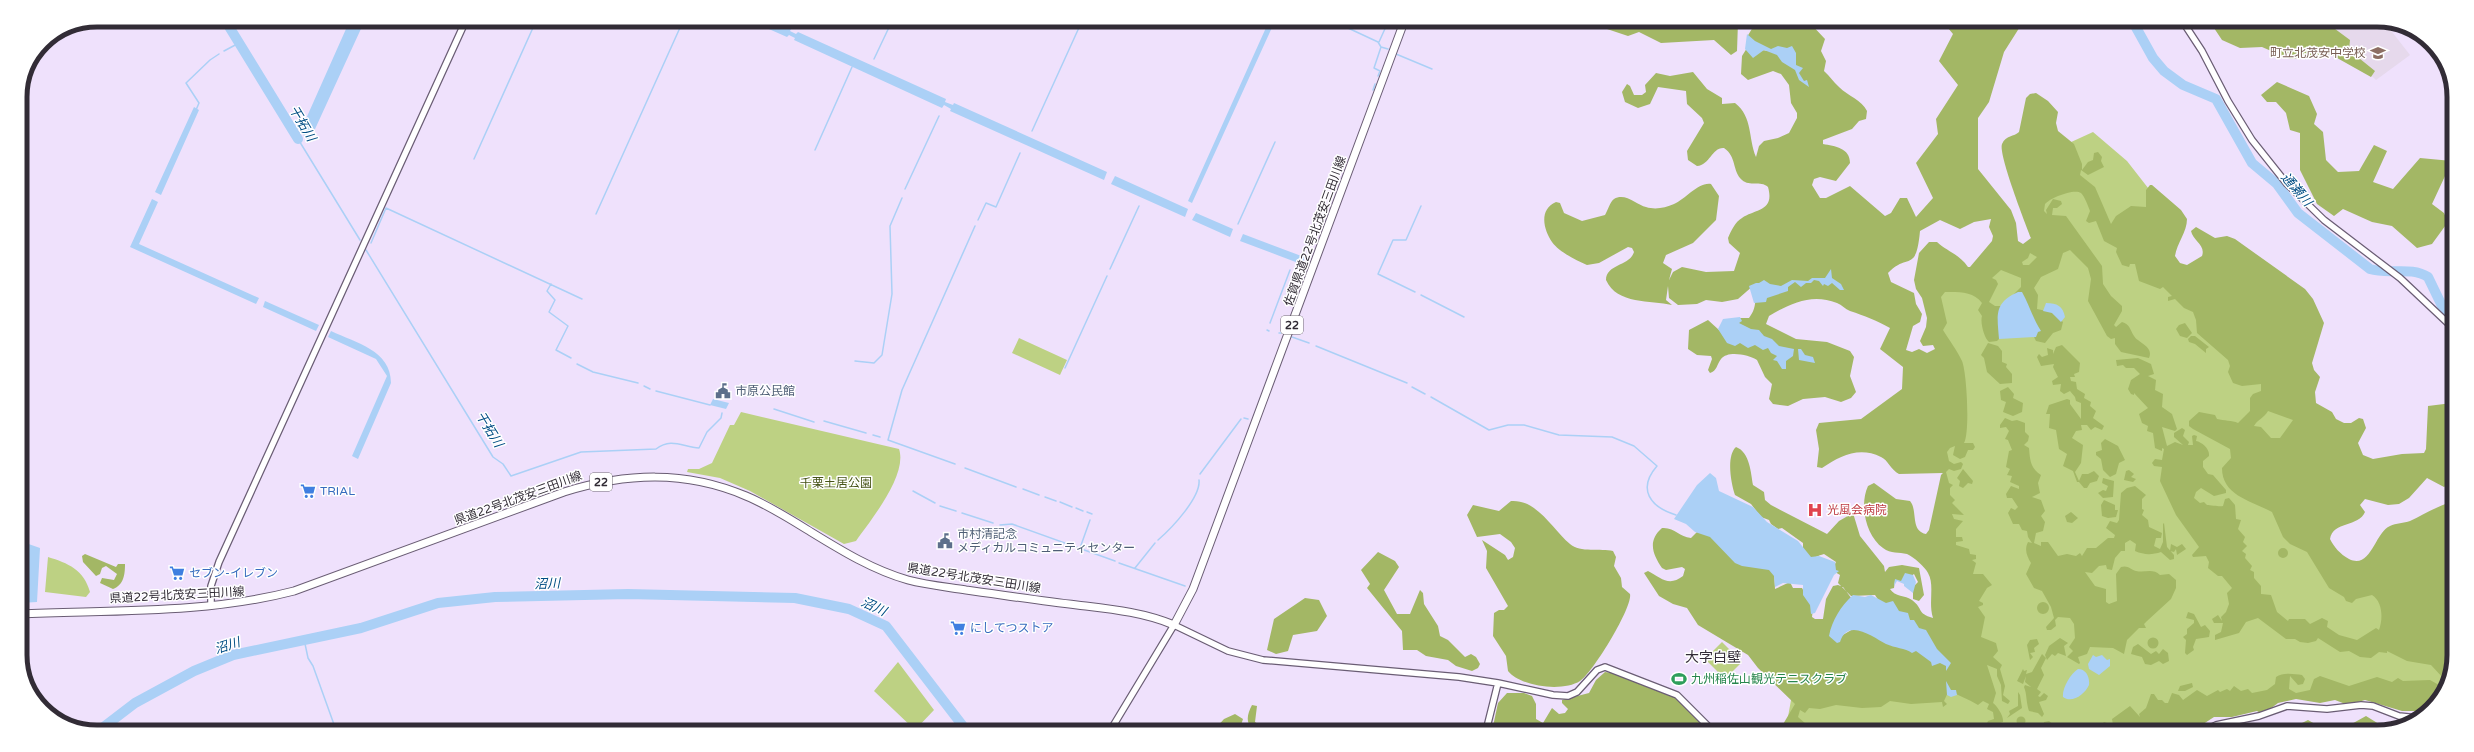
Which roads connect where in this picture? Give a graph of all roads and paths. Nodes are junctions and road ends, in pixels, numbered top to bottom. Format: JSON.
{"nodes":[{"id":1,"x":463,"y":27,"type":"edge"},
{"id":2,"x":1402,"y":27,"type":"edge"},
{"id":3,"x":2186,"y":27,"type":"edge"},
{"id":4,"x":2447,"y":322,"type":"edge"},
{"id":5,"x":211,"y":605,"type":"junction"},
{"id":6,"x":27,"y":614,"type":"edge"},
{"id":7,"x":1174,"y":625,"type":"junction"},
{"id":8,"x":1498,"y":683,"type":"junction"},
{"id":9,"x":2409,"y":717,"type":"edge"},
{"id":10,"x":1113,"y":725,"type":"edge"},
{"id":11,"x":1488,"y":725,"type":"edge"},
{"id":12,"x":1707,"y":725,"type":"edge"},
{"id":13,"x":2216,"y":725,"type":"edge"}],
"edges":[{"from":1,"to":5,"type":"street"},
{"from":2,"to":7,"type":"main road","name":"佐賀県道22号北茂安三田川線","number":"22"},
{"from":3,"to":4,"type":"street"},
{"from":5,"to":6,"type":"main road","name":"県道22号北茂安三田川線","number":"22"},
{"from":5,"to":7,"type":"main road","name":"県道22号北茂安三田川線","number":"22"},
{"from":7,"to":8,"type":"street"},
{"from":7,"to":10,"type":"street"},
{"from":8,"to":11,"type":"street"},
{"from":8,"to":12,"type":"street"},
{"from":9,"to":13,"type":"street"}]}
